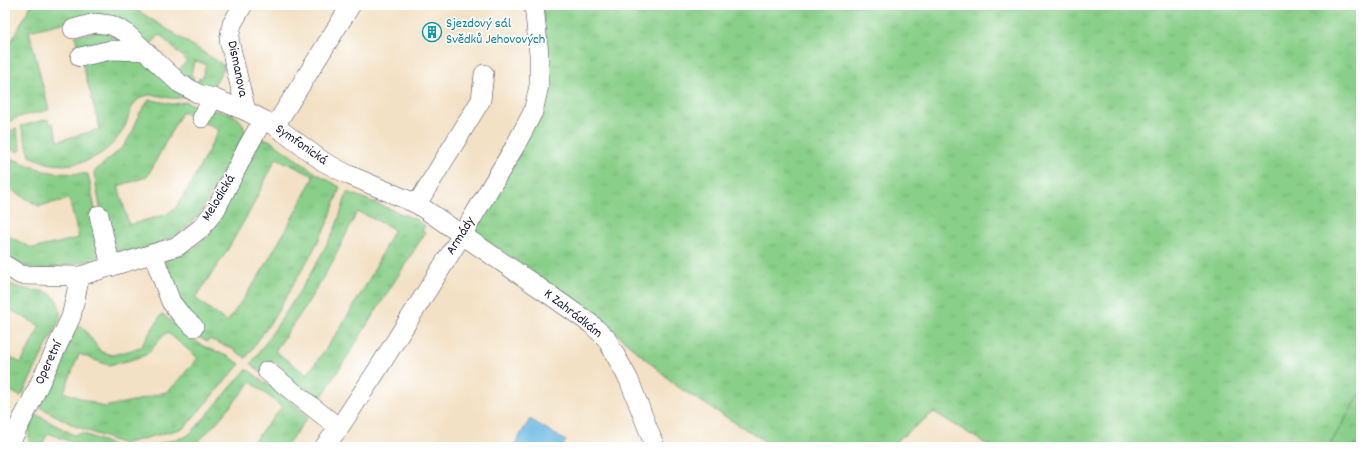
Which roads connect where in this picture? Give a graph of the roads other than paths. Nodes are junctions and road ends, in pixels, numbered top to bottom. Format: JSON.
{"nodes":[{"id":1,"x":243,"y":5,"type":"edge"},
{"id":2,"x":351,"y":5,"type":"edge"},
{"id":3,"x":534,"y":5,"type":"edge"},
{"id":4,"x":73,"y":29,"type":"dead end"},
{"id":5,"x":144,"y":51,"type":"junction"},
{"id":6,"x":80,"y":57,"type":"dead end"},
{"id":7,"x":484,"y":74,"type":"dead end"},
{"id":8,"x":213,"y":98,"type":"junction"},
{"id":9,"x":246,"y":111,"type":"junction"},
{"id":10,"x":202,"y":118,"type":"dead end"},
{"id":11,"x":269,"y":123,"type":"junction"},
{"id":12,"x":417,"y":204,"type":"junction"},
{"id":13,"x":99,"y":215,"type":"dead end"},
{"id":14,"x":462,"y":235,"type":"junction"},
{"id":15,"x":153,"y":254,"type":"junction"},
{"id":16,"x":5,"y":265,"type":"edge"},
{"id":17,"x":111,"y":267,"type":"junction"},
{"id":18,"x":80,"y":276,"type":"junction"},
{"id":19,"x":194,"y":327,"type":"dead end"},
{"id":20,"x":267,"y":371,"type":"dead end"},
{"id":21,"x":339,"y":428,"type":"junction"},
{"id":22,"x":8,"y":447,"type":"edge"},
{"id":23,"x":324,"y":447,"type":"edge"},
{"id":24,"x":655,"y":447,"type":"edge"}],
"edges":[{"from":1,"to":9,"type":"street","name":"Dismanova"},
{"from":2,"to":11,"type":"street","name":"Melodická"},
{"from":3,"to":14,"type":"street","name":"Armády"},
{"from":4,"to":5,"type":"street","name":"Symfonická"},
{"from":5,"to":6,"type":"street"},
{"from":5,"to":8,"type":"street","name":"Symfonická"},
{"from":7,"to":12,"type":"street"},
{"from":8,"to":9,"type":"street","name":"Symfonická"},
{"from":8,"to":10,"type":"street"},
{"from":9,"to":11,"type":"street","name":"Symfonická"},
{"from":11,"to":12,"type":"street","name":"Symfonická"},
{"from":11,"to":15,"type":"street","name":"Melodická"},
{"from":12,"to":14,"type":"street","name":"Symfonická"},
{"from":13,"to":17,"type":"street"},
{"from":14,"to":21,"type":"street","name":"Armády"},
{"from":14,"to":24,"type":"street","name":"K Zahrádkám"},
{"from":15,"to":17,"type":"street","name":"Melodická"},
{"from":15,"to":19,"type":"street"},
{"from":16,"to":18,"type":"street","name":"Melodická"},
{"from":17,"to":18,"type":"street","name":"Melodická"},
{"from":18,"to":22,"type":"street","name":"Operetní"},
{"from":20,"to":21,"type":"street"},
{"from":21,"to":23,"type":"street","name":"Armády"}]}
